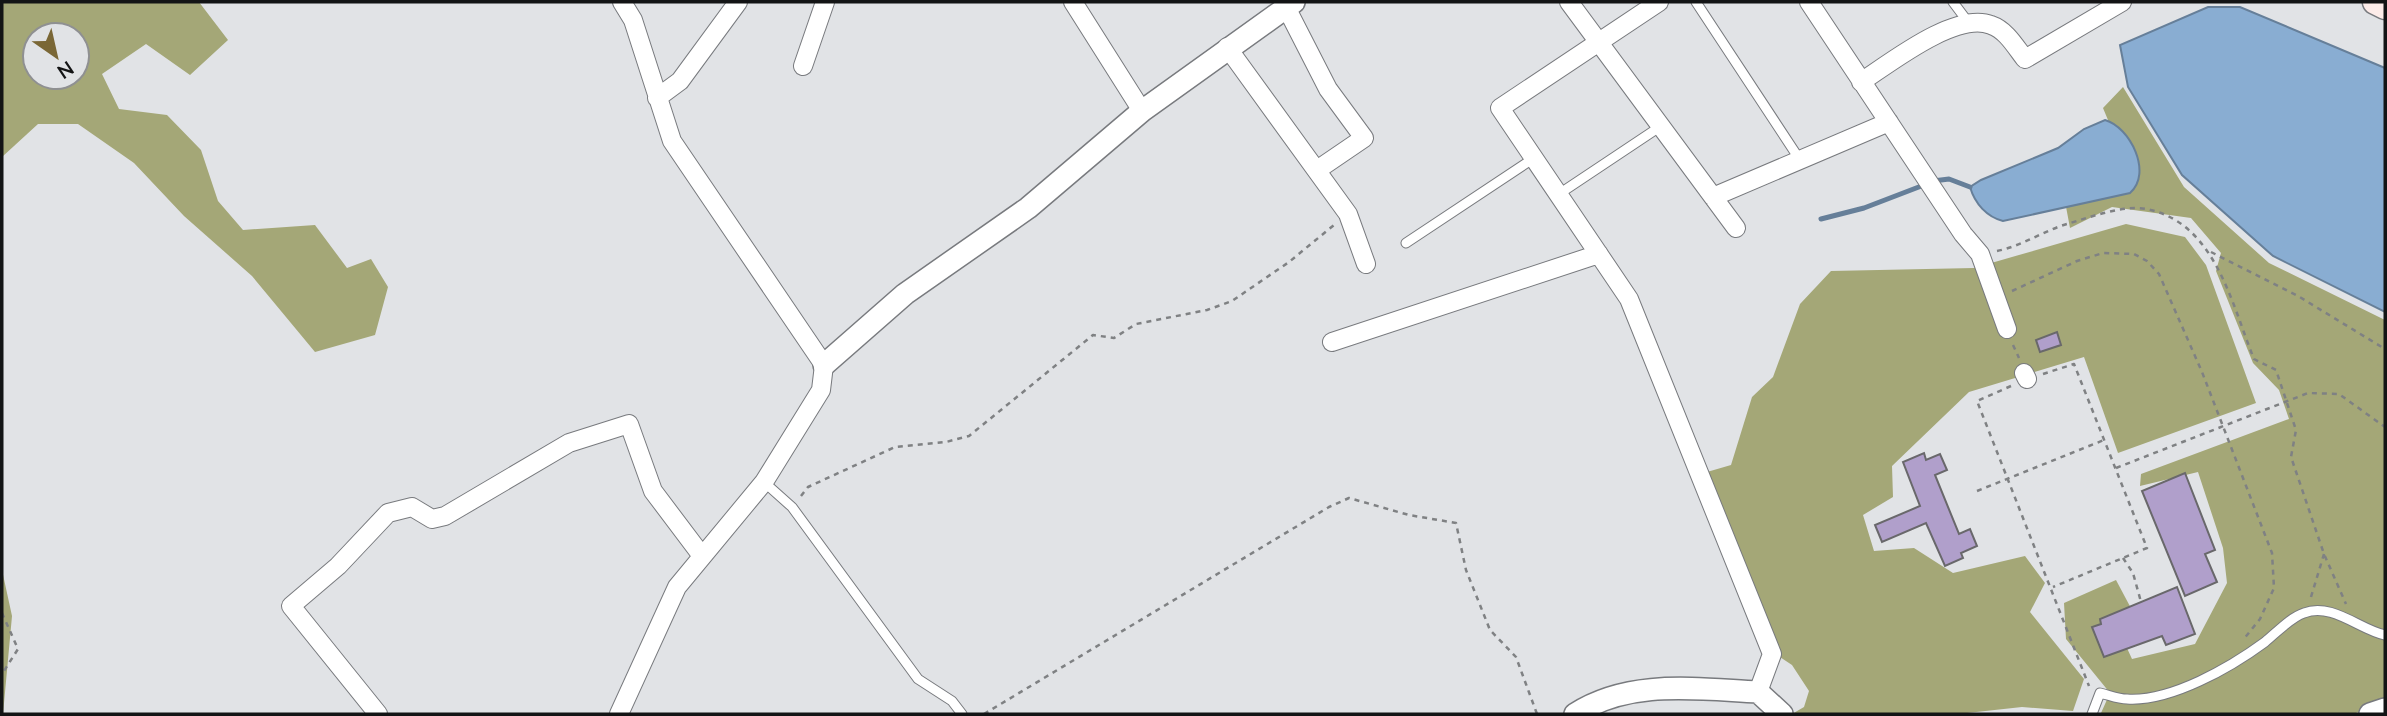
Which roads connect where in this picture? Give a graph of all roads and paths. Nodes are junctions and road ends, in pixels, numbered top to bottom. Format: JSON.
{"nodes":[{"id":1,"x":622,"y":2,"type":"edge"},
{"id":2,"x":738,"y":2,"type":"edge"},
{"id":3,"x":825,"y":2,"type":"edge"},
{"id":4,"x":1073,"y":2,"type":"edge"},
{"id":5,"x":1569,"y":2,"type":"edge"},
{"id":6,"x":1659,"y":2,"type":"edge"},
{"id":7,"x":1696,"y":2,"type":"edge"},
{"id":8,"x":1809,"y":2,"type":"edge"},
{"id":9,"x":1953,"y":2,"type":"edge"},
{"id":10,"x":2375,"y":2,"type":"edge"},
{"id":11,"x":2116,"y":3,"type":"edge"},
{"id":12,"x":1290,"y":4,"type":"edge"},
{"id":13,"x":2385,"y":7,"type":"edge"},
{"id":14,"x":1968,"y":22,"type":"junction"},
{"id":15,"x":1599,"y":43,"type":"junction"},
{"id":16,"x":1227,"y":47,"type":"junction"},
{"id":17,"x":803,"y":66,"type":"dead end"},
{"id":18,"x":1861,"y":82,"type":"junction"},
{"id":19,"x":657,"y":98,"type":"junction"},
{"id":20,"x":1142,"y":111,"type":"junction"},
{"id":21,"x":1889,"y":122,"type":"junction"},
{"id":22,"x":1661,"y":126,"type":"junction"},
{"id":23,"x":1534,"y":158,"type":"junction"},
{"id":24,"x":1800,"y":160,"type":"junction"},
{"id":25,"x":1317,"y":170,"type":"junction"},
{"id":26,"x":1559,"y":194,"type":"junction"},
{"id":27,"x":1713,"y":197,"type":"junction"},
{"id":28,"x":1348,"y":214,"type":"junction"},
{"id":29,"x":1736,"y":228,"type":"dead end"},
{"id":30,"x":1406,"y":243,"type":"dead end"},
{"id":31,"x":2210,"y":252,"type":"junction"},
{"id":32,"x":1599,"y":254,"type":"junction"},
{"id":33,"x":1980,"y":254,"type":"junction"},
{"id":34,"x":1366,"y":264,"type":"dead end"},
{"id":35,"x":1996,"y":299,"type":"junction"},
{"id":36,"x":2007,"y":329,"type":"joint"},
{"id":37,"x":1332,"y":342,"type":"dead end"},
{"id":38,"x":2385,"y":349,"type":"edge"},
{"id":39,"x":824,"y":366,"type":"junction"},
{"id":40,"x":2025,"y":376,"type":"junction"},
{"id":41,"x":2286,"y":401,"type":"junction"},
{"id":42,"x":2224,"y":426,"type":"junction"},
{"id":43,"x":2385,"y":427,"type":"edge"},
{"id":44,"x":2104,"y":440,"type":"junction"},
{"id":45,"x":2115,"y":468,"type":"junction"},
{"id":46,"x":2009,"y":478,"type":"junction"},
{"id":47,"x":764,"y":482,"type":"junction"},
{"id":48,"x":1978,"y":491,"type":"dead end"},
{"id":49,"x":792,"y":507,"type":"junction"},
{"id":50,"x":2324,"y":554,"type":"junction"},
{"id":51,"x":702,"y":556,"type":"junction"},
{"id":52,"x":2123,"y":558,"type":"junction"},
{"id":53,"x":2053,"y":587,"type":"junction"},
{"id":54,"x":2141,"y":602,"type":"dead end"},
{"id":55,"x":2304,"y":612,"type":"junction"},
{"id":56,"x":2,"y":613,"type":"edge"},
{"id":57,"x":2353,"y":620,"type":"junction"},
{"id":58,"x":2385,"y":635,"type":"edge"},
{"id":59,"x":2231,"y":666,"type":"junction"},
{"id":60,"x":2,"y":674,"type":"edge"},
{"id":61,"x":1758,"y":692,"type":"junction"},
{"id":62,"x":630,"y":693,"type":"junction"},
{"id":63,"x":2100,"y":693,"type":"junction"},
{"id":64,"x":2385,"y":709,"type":"edge"},
{"id":65,"x":379,"y":714,"type":"edge"},
{"id":66,"x":619,"y":714,"type":"edge"},
{"id":67,"x":635,"y":714,"type":"edge"},
{"id":68,"x":962,"y":714,"type":"edge"},
{"id":69,"x":985,"y":714,"type":"edge"},
{"id":70,"x":1537,"y":714,"type":"edge"},
{"id":71,"x":1575,"y":714,"type":"edge"},
{"id":72,"x":1782,"y":714,"type":"edge"},
{"id":73,"x":2092,"y":714,"type":"edge"},
{"id":74,"x":2370,"y":714,"type":"edge"}],
"edges":[{"from":1,"to":19,"type":"street"},
{"from":2,"to":19,"type":"street"},
{"from":3,"to":17,"type":"street"},
{"from":4,"to":20,"type":"street"},
{"from":5,"to":15,"type":"street"},
{"from":6,"to":15,"type":"street"},
{"from":7,"to":24,"type":"lane"},
{"from":8,"to":18,"type":"street"},
{"from":9,"to":14,"type":"lane"},
{"from":10,"to":13,"type":"main road"},
{"from":11,"to":14,"type":"street"},
{"from":12,"to":16,"type":"street"},
{"from":12,"to":25,"type":"street"},
{"from":14,"to":18,"type":"street"},
{"from":15,"to":22,"type":"street"},
{"from":15,"to":23,"type":"street"},
{"from":16,"to":20,"type":"street"},
{"from":16,"to":25,"type":"street"},
{"from":18,"to":21,"type":"street"},
{"from":19,"to":39,"type":"street"},
{"from":20,"to":39,"type":"street"},
{"from":21,"to":24,"type":"street"},
{"from":21,"to":33,"type":"street"},
{"from":22,"to":26,"type":"lane"},
{"from":22,"to":27,"type":"street"},
{"from":23,"to":26,"type":"street"},
{"from":23,"to":30,"type":"lane"},
{"from":24,"to":27,"type":"street"},
{"from":25,"to":28,"type":"street"},
{"from":26,"to":32,"type":"street"},
{"from":27,"to":29,"type":"street"},
{"from":28,"to":34,"type":"street"},
{"from":28,"to":49,"type":"path"},
{"from":31,"to":33,"type":"path"},
{"from":31,"to":38,"type":"path"},
{"from":31,"to":41,"type":"path"},
{"from":32,"to":37,"type":"street"},
{"from":32,"to":61,"type":"street"},
{"from":33,"to":35,"type":"street"},
{"from":35,"to":36,"type":"street"},
{"from":35,"to":42,"type":"path"},
{"from":36,"to":40,"type":"path"},
{"from":39,"to":47,"type":"street"},
{"from":40,"to":44,"type":"path"},
{"from":40,"to":46,"type":"path"},
{"from":41,"to":42,"type":"path"},
{"from":41,"to":43,"type":"path"},
{"from":41,"to":50,"type":"path"},
{"from":42,"to":45,"type":"path"},
{"from":42,"to":59,"type":"path"},
{"from":44,"to":45,"type":"path"},
{"from":44,"to":46,"type":"path"},
{"from":45,"to":52,"type":"path"},
{"from":46,"to":48,"type":"path"},
{"from":46,"to":53,"type":"path"},
{"from":47,"to":49,"type":"lane"},
{"from":47,"to":51,"type":"street"},
{"from":49,"to":68,"type":"lane"},
{"from":50,"to":55,"type":"path"},
{"from":50,"to":57,"type":"path"},
{"from":51,"to":62,"type":"street"},
{"from":51,"to":65,"type":"street"},
{"from":52,"to":53,"type":"path"},
{"from":52,"to":54,"type":"path"},
{"from":53,"to":63,"type":"path"},
{"from":55,"to":57,"type":"lane"},
{"from":55,"to":59,"type":"lane"},
{"from":56,"to":60,"type":"path"},
{"from":57,"to":58,"type":"lane"},
{"from":59,"to":63,"type":"lane"},
{"from":61,"to":71,"type":"street"},
{"from":61,"to":72,"type":"street"},
{"from":62,"to":66,"type":"street"},
{"from":62,"to":67,"type":"street"},
{"from":63,"to":73,"type":"lane"},
{"from":64,"to":74,"type":"street"},
{"from":69,"to":70,"type":"path"}]}
